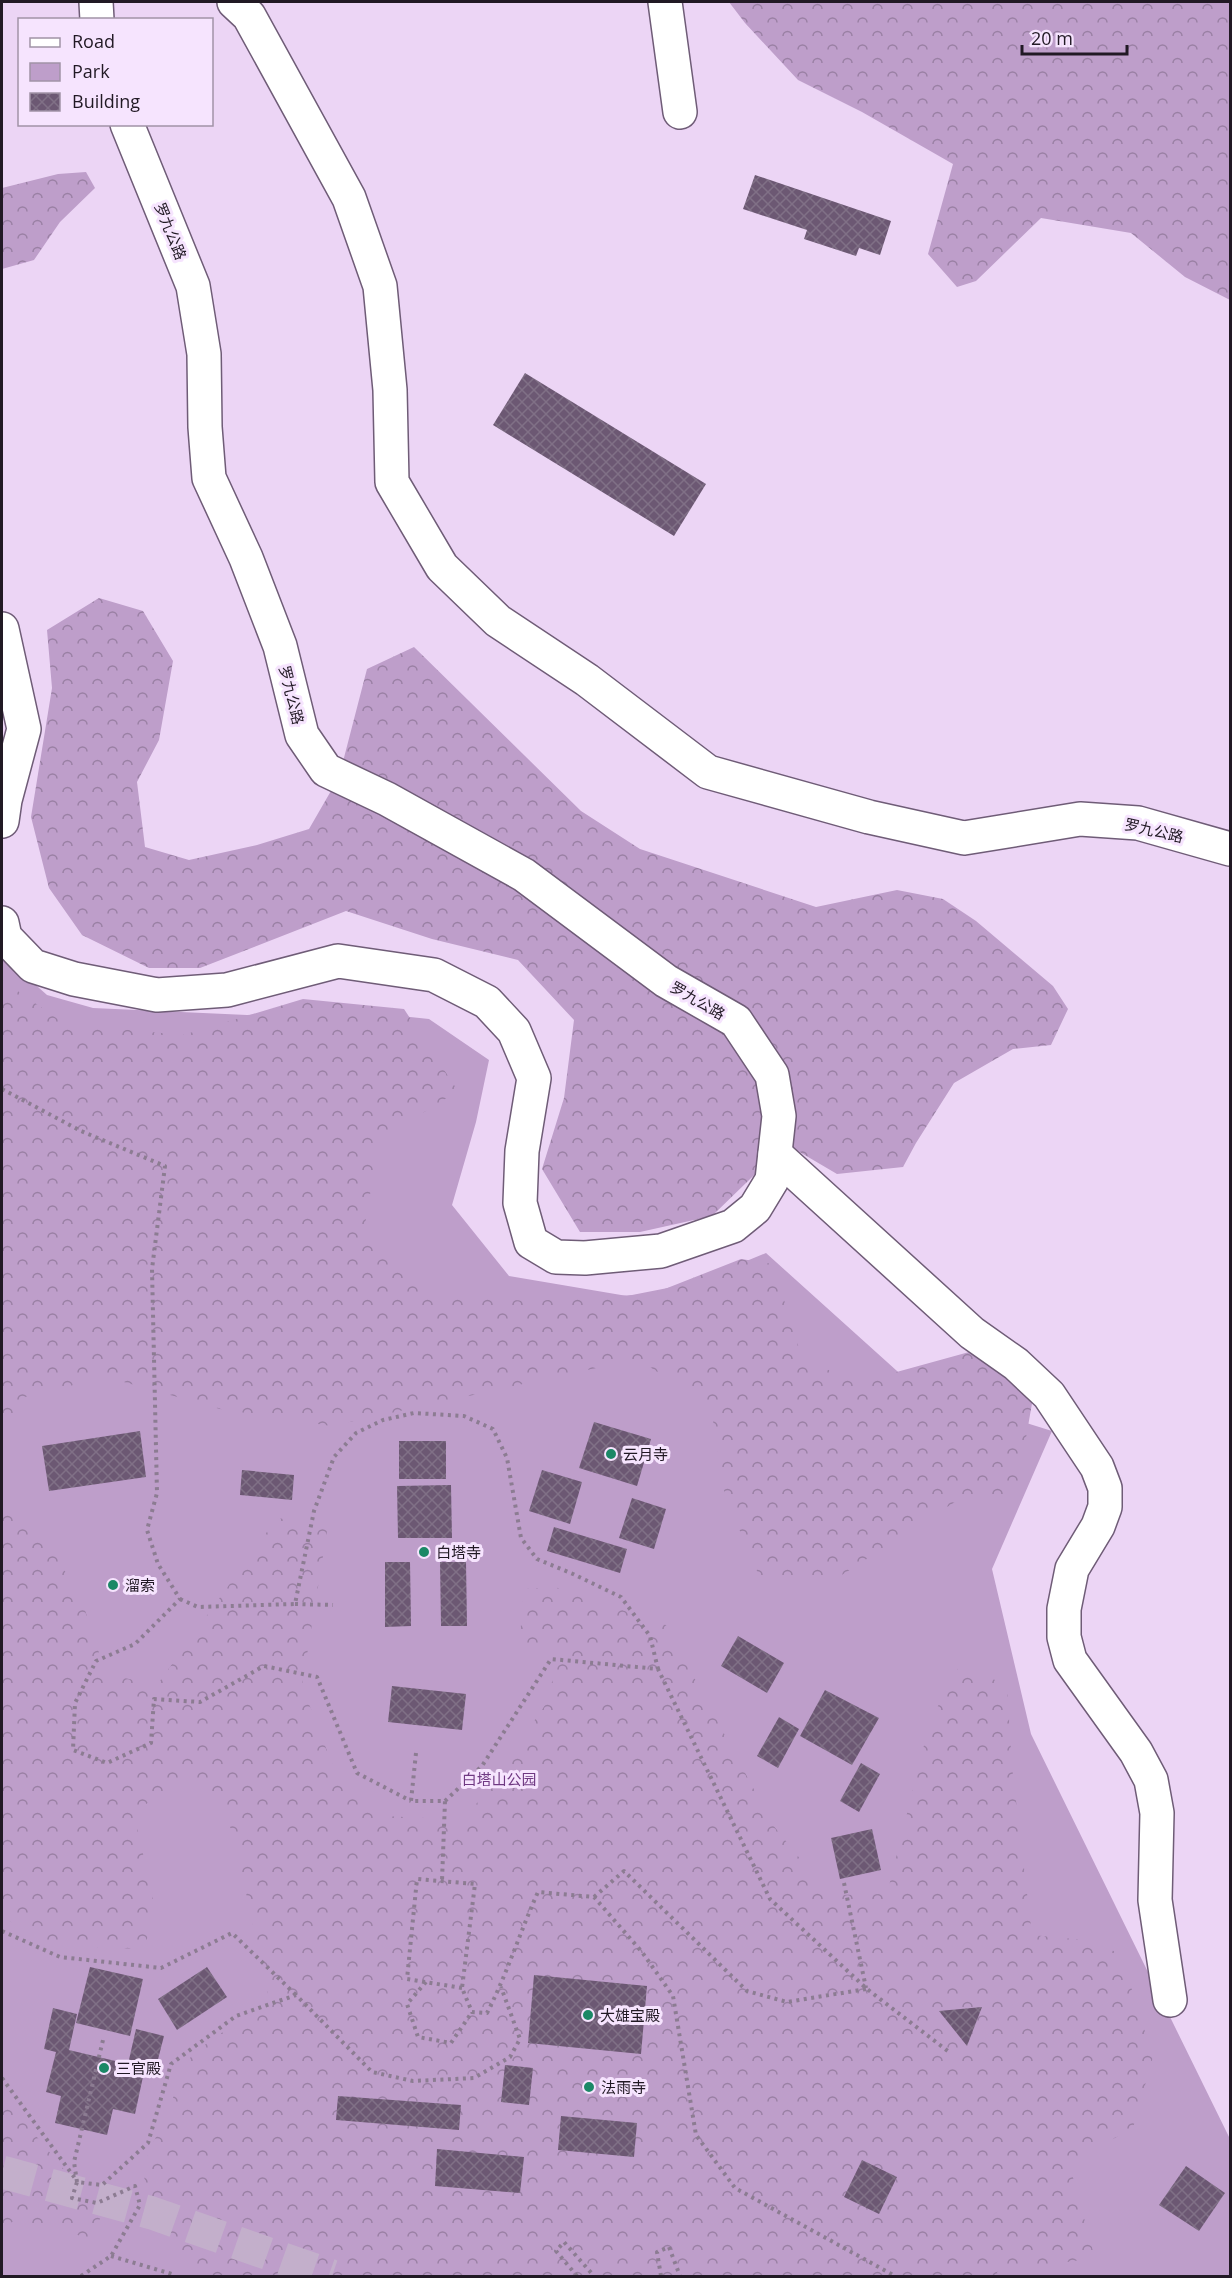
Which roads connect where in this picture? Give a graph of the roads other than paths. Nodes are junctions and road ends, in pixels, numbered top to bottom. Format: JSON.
{"nodes":[{"id":1,"x":96,"y":2,"type":"edge"},
{"id":2,"x":234,"y":2,"type":"edge"},
{"id":3,"x":665,"y":2,"type":"edge"},
{"id":4,"x":97,"y":18,"type":"edge"},
{"id":5,"x":680,"y":112,"type":"dead end"},
{"id":6,"x":128,"y":126,"type":"edge"},
{"id":7,"x":2,"y":629,"type":"edge"},
{"id":8,"x":3,"y":807,"type":"edge"},
{"id":9,"x":1230,"y":849,"type":"edge"},
{"id":10,"x":2,"y":923,"type":"edge"},
{"id":11,"x":775,"y":1154,"type":"junction"},
{"id":12,"x":1170,"y":2000,"type":"dead end"}],
"edges":[{"from":1,"to":4,"type":"street"},
{"from":2,"to":9,"type":"street","name":"罗九公路"},
{"from":3,"to":5,"type":"street"},
{"from":6,"to":11,"type":"street","name":"罗九公路"},
{"from":7,"to":8,"type":"street"},
{"from":10,"to":11,"type":"street","name":"罗九公路"},
{"from":11,"to":12,"type":"street"}]}
